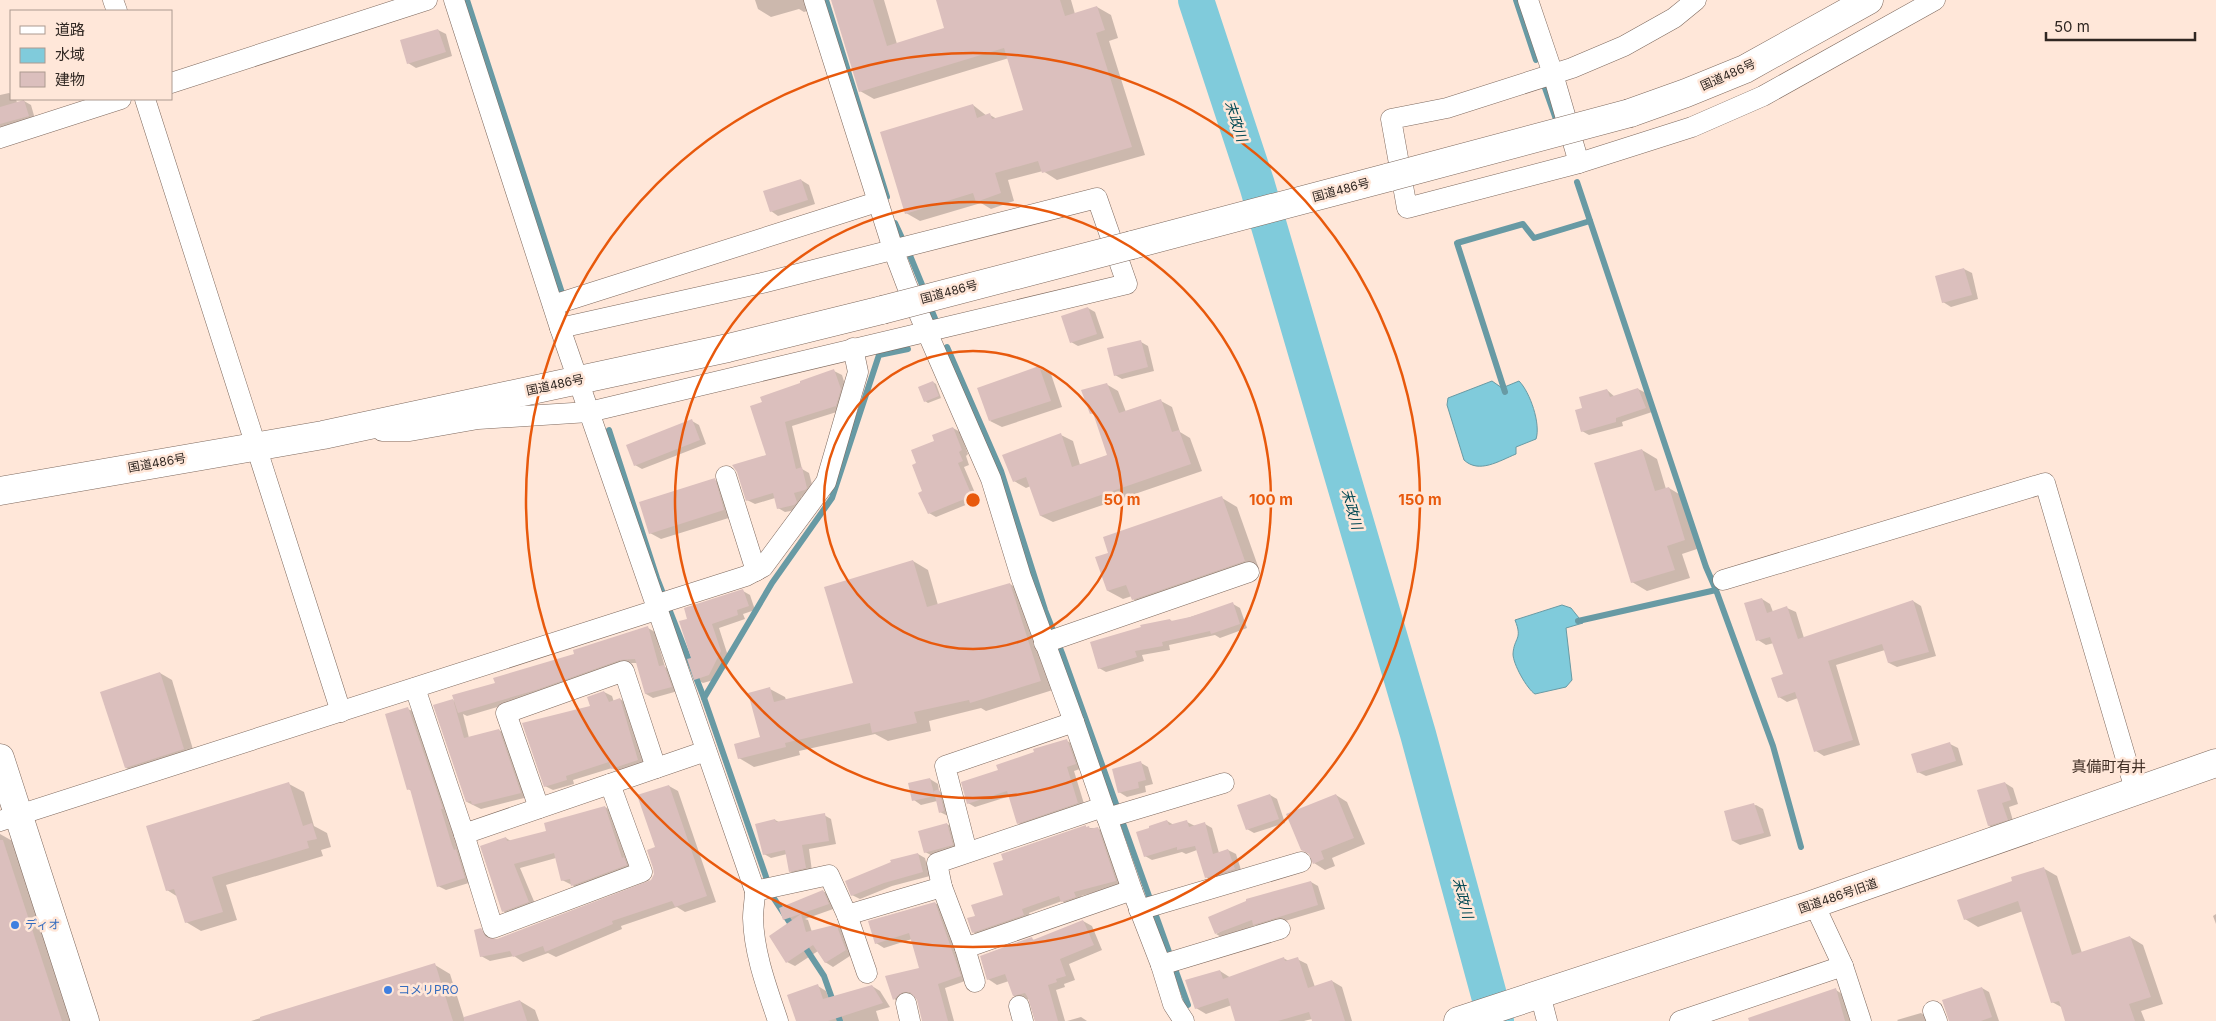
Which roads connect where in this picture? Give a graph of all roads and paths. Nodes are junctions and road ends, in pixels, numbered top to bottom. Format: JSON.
{"nodes":[{"id":1,"x":427,"y":0,"type":"edge"},
{"id":2,"x":454,"y":0,"type":"edge"},
{"id":3,"x":814,"y":0,"type":"edge"},
{"id":4,"x":1528,"y":0,"type":"edge"},
{"id":5,"x":1696,"y":0,"type":"edge"},
{"id":6,"x":1869,"y":0,"type":"edge"},
{"id":7,"x":1935,"y":0,"type":"edge"},
{"id":8,"x":1553,"y":74,"type":"junction"},
{"id":9,"x":172,"y":83,"type":"edge"},
{"id":10,"x":118,"y":100,"type":"edge"},
{"id":11,"x":145,"y":100,"type":"edge"},
{"id":12,"x":0,"y":138,"type":"edge"},
{"id":13,"x":1579,"y":163,"type":"junction"},
{"id":14,"x":877,"y":202,"type":"junction"},
{"id":15,"x":902,"y":246,"type":"junction"},
{"id":16,"x":553,"y":305,"type":"junction"},
{"id":17,"x":560,"y":328,"type":"junction"},
{"id":18,"x":928,"y":331,"type":"junction"},
{"id":19,"x":853,"y":348,"type":"junction"},
{"id":20,"x":578,"y":380,"type":"junction"},
{"id":21,"x":589,"y":412,"type":"junction"},
{"id":22,"x":343,"y":431,"type":"junction"},
{"id":23,"x":256,"y":446,"type":"junction"},
{"id":24,"x":726,"y":476,"type":"dead end"},
{"id":25,"x":0,"y":491,"type":"edge"},
{"id":26,"x":756,"y":571,"type":"junction"},
{"id":27,"x":1249,"y":572,"type":"dead end"},
{"id":28,"x":1722,"y":580,"type":"dead end"},
{"id":29,"x":661,"y":604,"type":"junction"},
{"id":30,"x":1053,"y":640,"type":"junction"},
{"id":31,"x":415,"y":688,"type":"junction"},
{"id":32,"x":341,"y":712,"type":"junction"},
{"id":33,"x":1074,"y":722,"type":"junction"},
{"id":34,"x":706,"y":751,"type":"junction"},
{"id":35,"x":0,"y":758,"type":"edge"},
{"id":36,"x":2216,"y":763,"type":"edge"},
{"id":37,"x":656,"y":768,"type":"junction"},
{"id":38,"x":1224,"y":783,"type":"dead end"},
{"id":39,"x":610,"y":784,"type":"junction"},
{"id":40,"x":2136,"y":793,"type":"junction"},
{"id":41,"x":539,"y":808,"type":"junction"},
{"id":42,"x":1112,"y":814,"type":"junction"},
{"id":43,"x":9,"y":818,"type":"edge"},
{"id":44,"x":464,"y":834,"type":"junction"},
{"id":45,"x":968,"y":852,"type":"junction"},
{"id":46,"x":1301,"y":862,"type":"dead end"},
{"id":47,"x":942,"y":887,"type":"junction"},
{"id":48,"x":764,"y":889,"type":"junction"},
{"id":49,"x":1132,"y":890,"type":"junction"},
{"id":50,"x":1814,"y":904,"type":"junction"},
{"id":51,"x":1148,"y":907,"type":"junction"},
{"id":52,"x":847,"y":915,"type":"junction"},
{"id":53,"x":1280,"y":929,"type":"dead end"},
{"id":54,"x":965,"y":948,"type":"junction"},
{"id":55,"x":1169,"y":962,"type":"junction"},
{"id":56,"x":1843,"y":966,"type":"junction"},
{"id":57,"x":867,"y":973,"type":"dead end"},
{"id":58,"x":975,"y":982,"type":"dead end"},
{"id":59,"x":1540,"y":994,"type":"junction"},
{"id":60,"x":1464,"y":1019,"type":"edge"},
{"id":61,"x":85,"y":1021,"type":"edge"},
{"id":62,"x":778,"y":1021,"type":"edge"},
{"id":63,"x":1184,"y":1021,"type":"edge"},
{"id":64,"x":1547,"y":1021,"type":"edge"},
{"id":65,"x":1680,"y":1021,"type":"edge"},
{"id":66,"x":1861,"y":1021,"type":"edge"}],
"edges":[{"from":1,"to":9,"type":"street"},
{"from":2,"to":16,"type":"street"},
{"from":3,"to":14,"type":"street"},
{"from":4,"to":8,"type":"street"},
{"from":5,"to":8,"type":"street"},
{"from":6,"to":20,"type":"main road","name":"国道486号","bridge":true},
{"from":7,"to":13,"type":"street"},
{"from":8,"to":13,"type":"street"},
{"from":8,"to":13,"type":"street"},
{"from":10,"to":12,"type":"street"},
{"from":11,"to":23,"type":"street"},
{"from":14,"to":15,"type":"street"},
{"from":14,"to":16,"type":"street"},
{"from":15,"to":17,"type":"street"},
{"from":15,"to":18,"type":"street"},
{"from":15,"to":18,"type":"street"},
{"from":16,"to":17,"type":"street"},
{"from":17,"to":20,"type":"street"},
{"from":18,"to":19,"type":"street"},
{"from":18,"to":30,"type":"street"},
{"from":19,"to":21,"type":"street"},
{"from":19,"to":26,"type":"street"},
{"from":20,"to":21,"type":"street"},
{"from":20,"to":22,"type":"main road","name":"国道486号"},
{"from":21,"to":22,"type":"street"},
{"from":21,"to":29,"type":"street"},
{"from":22,"to":23,"type":"main road","name":"国道486号"},
{"from":23,"to":25,"type":"main road","name":"国道486号"},
{"from":23,"to":32,"type":"street"},
{"from":24,"to":26,"type":"street"},
{"from":26,"to":29,"type":"street"},
{"from":27,"to":30,"type":"street"},
{"from":28,"to":40,"type":"street"},
{"from":29,"to":31,"type":"street"},
{"from":29,"to":34,"type":"street"},
{"from":30,"to":33,"type":"street"},
{"from":31,"to":32,"type":"street"},
{"from":31,"to":44,"type":"street"},
{"from":32,"to":43,"type":"street"},
{"from":33,"to":42,"type":"street"},
{"from":33,"to":45,"type":"street"},
{"from":34,"to":37,"type":"street"},
{"from":34,"to":48,"type":"street"},
{"from":35,"to":43,"type":"main road"},
{"from":36,"to":40,"type":"main road","name":"国道486号旧道"},
{"from":37,"to":39,"type":"street"},
{"from":37,"to":41,"type":"street"},
{"from":38,"to":42,"type":"street"},
{"from":39,"to":41,"type":"street"},
{"from":39,"to":44,"type":"street"},
{"from":40,"to":50,"type":"main road","name":"国道486号旧道"},
{"from":41,"to":44,"type":"street"},
{"from":42,"to":45,"type":"street"},
{"from":42,"to":49,"type":"street"},
{"from":43,"to":61,"type":"main road"},
{"from":45,"to":47,"type":"street"},
{"from":46,"to":51,"type":"street"},
{"from":47,"to":52,"type":"street"},
{"from":47,"to":54,"type":"street"},
{"from":48,"to":52,"type":"street"},
{"from":48,"to":62,"type":"street"},
{"from":49,"to":51,"type":"street"},
{"from":49,"to":54,"type":"street"},
{"from":50,"to":56,"type":"street"},
{"from":50,"to":59,"type":"main road","name":"国道486号旧道"},
{"from":51,"to":55,"type":"street"},
{"from":52,"to":57,"type":"street"},
{"from":53,"to":55,"type":"street"},
{"from":54,"to":58,"type":"street"},
{"from":55,"to":63,"type":"street"},
{"from":56,"to":65,"type":"street"},
{"from":56,"to":66,"type":"street"},
{"from":59,"to":60,"type":"main road","name":"国道486号旧道"},
{"from":59,"to":64,"type":"street"}]}
